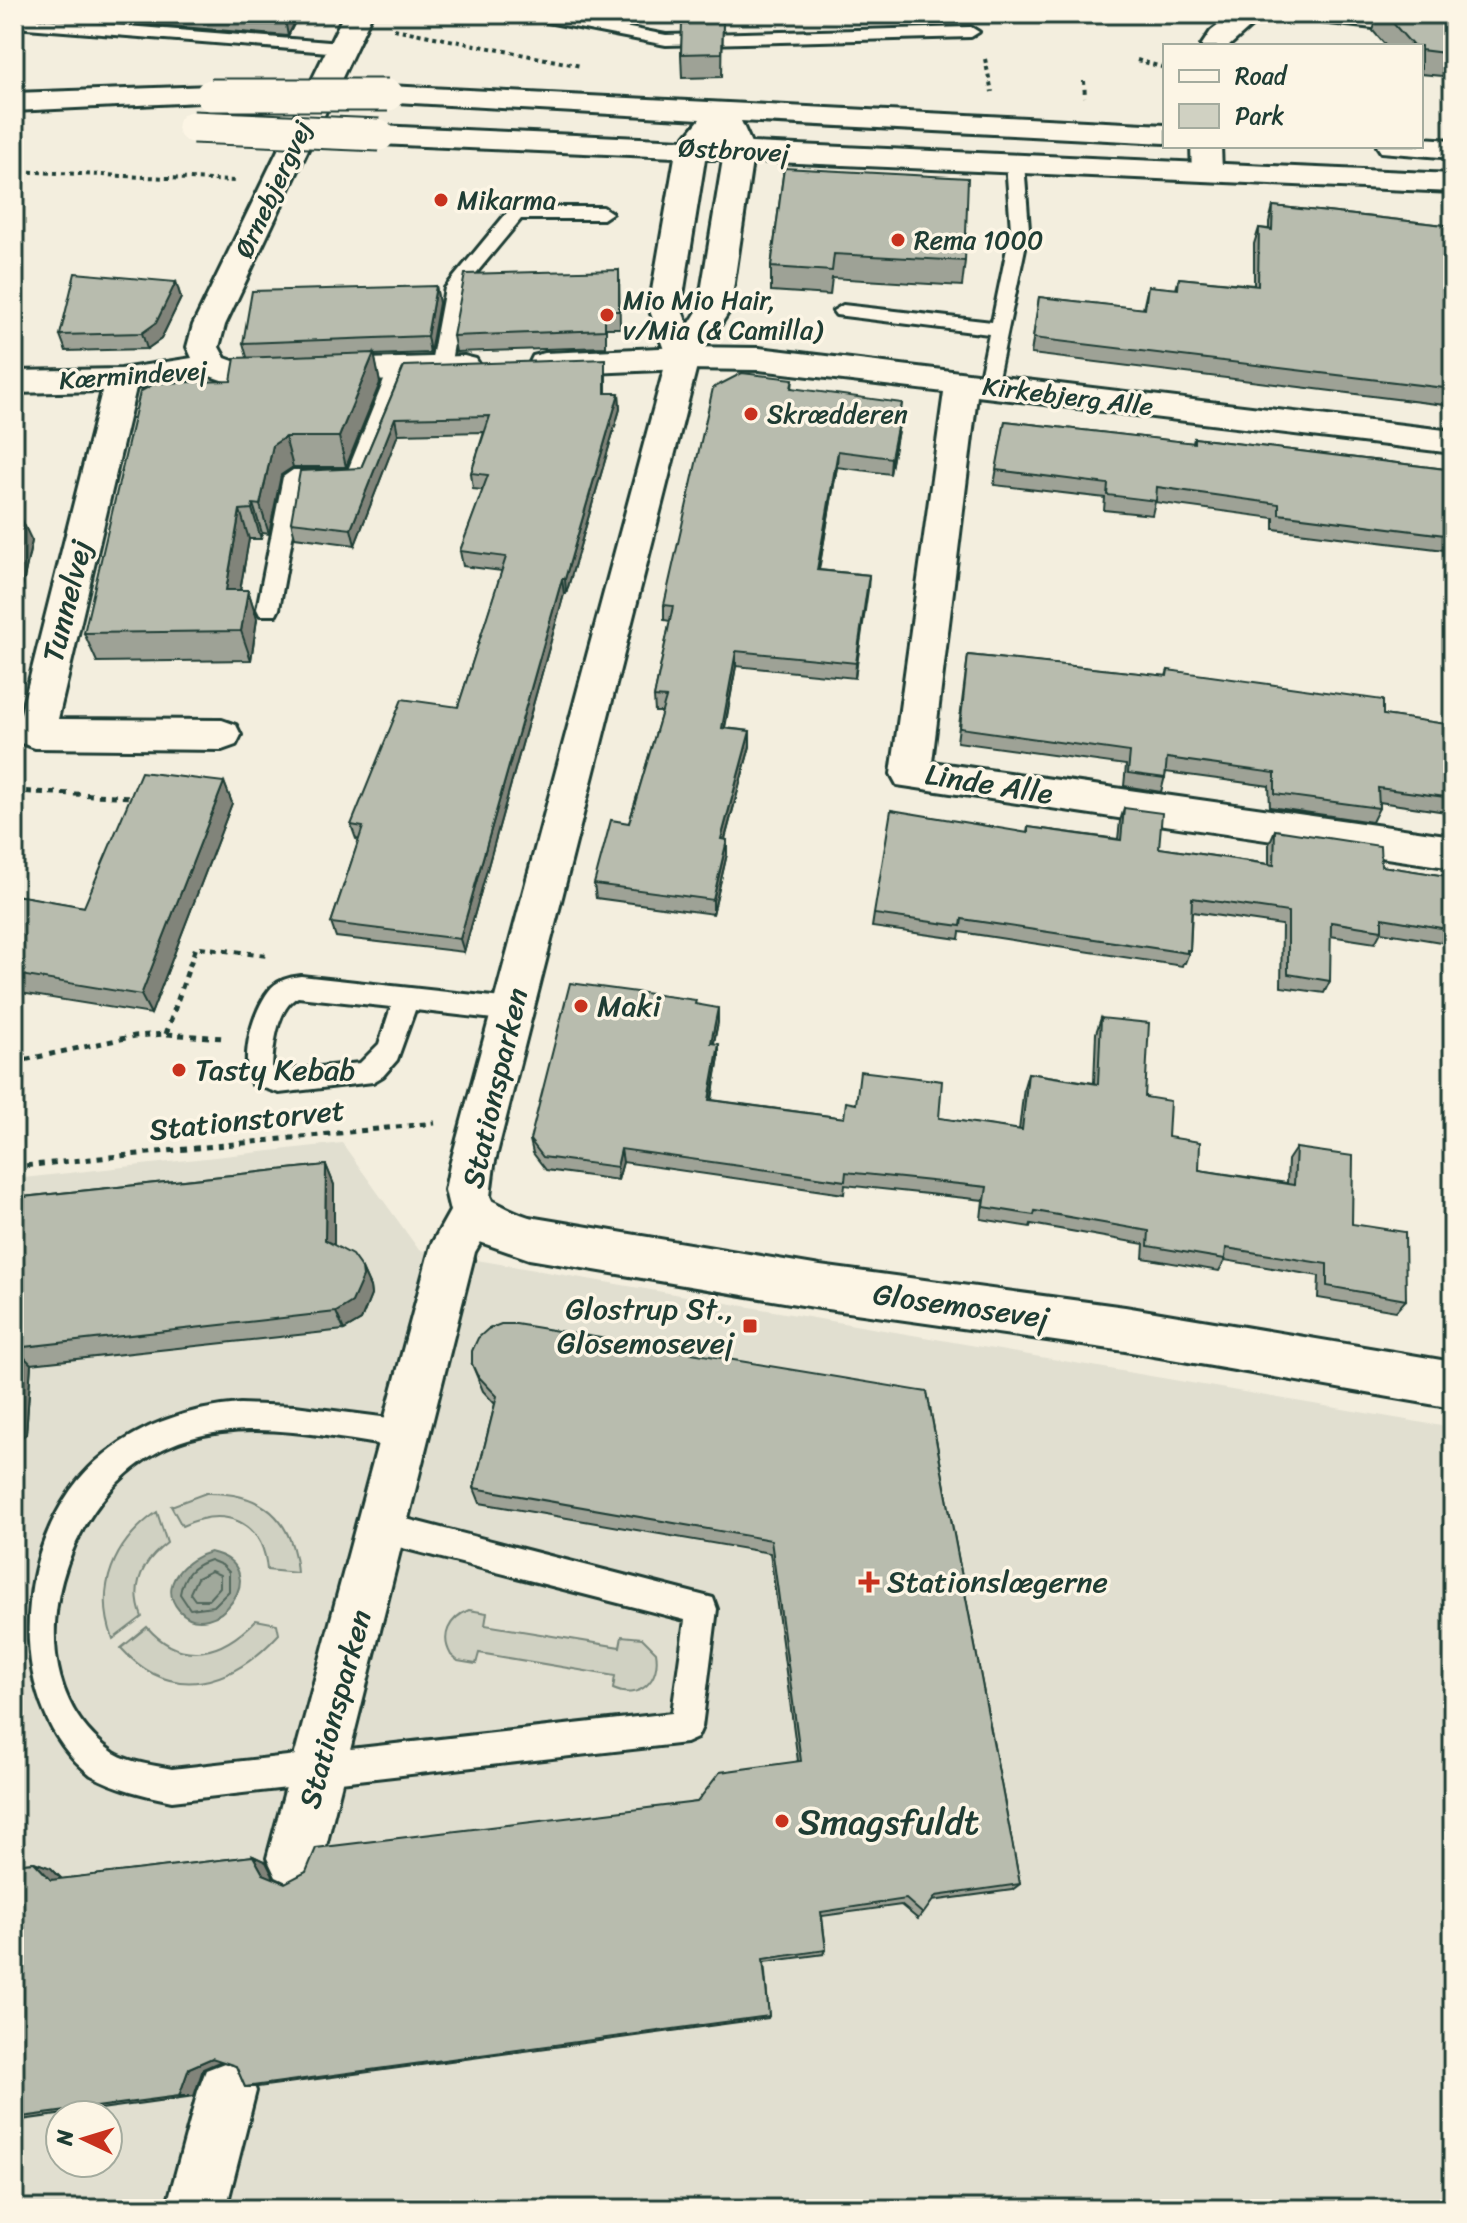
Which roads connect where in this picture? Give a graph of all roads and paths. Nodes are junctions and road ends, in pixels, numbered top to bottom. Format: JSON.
{"nodes":[{"id":1,"x":532,"y":14,"type":"edge"},
{"id":2,"x":1251,"y":14,"type":"edge"},
{"id":3,"x":1320,"y":14,"type":"edge"},
{"id":4,"x":15,"y":18,"type":"edge"},
{"id":5,"x":351,"y":28,"type":"edge"},
{"id":6,"x":1453,"y":29,"type":"edge"},
{"id":7,"x":971,"y":32,"type":"joint"},
{"id":8,"x":1216,"y":44,"type":"edge"},
{"id":9,"x":1137,"y":60,"type":"dead end"},
{"id":10,"x":584,"y":67,"type":"dead end"},
{"id":11,"x":1163,"y":67,"type":"edge"},
{"id":12,"x":14,"y":102,"type":"edge"},
{"id":13,"x":722,"y":112,"type":"junction"},
{"id":14,"x":998,"y":124,"type":"junction"},
{"id":15,"x":114,"y":127,"type":"dead end"},
{"id":16,"x":161,"y":127,"type":"dead end"},
{"id":17,"x":14,"y":129,"type":"edge"},
{"id":18,"x":1163,"y":134,"type":"edge"},
{"id":19,"x":692,"y":148,"type":"junction"},
{"id":20,"x":1423,"y":148,"type":"edge"},
{"id":21,"x":1453,"y":149,"type":"edge"},
{"id":22,"x":739,"y":150,"type":"junction"},
{"id":23,"x":1207,"y":159,"type":"edge"},
{"id":24,"x":1015,"y":163,"type":"junction"},
{"id":25,"x":14,"y":171,"type":"edge"},
{"id":26,"x":275,"y":183,"type":"junction"},
{"id":27,"x":1453,"y":183,"type":"edge"},
{"id":28,"x":603,"y":213,"type":"dead end"},
{"id":29,"x":843,"y":311,"type":"dead end"},
{"id":30,"x":998,"y":329,"type":"junction"},
{"id":31,"x":683,"y":358,"type":"junction"},
{"id":32,"x":212,"y":365,"type":"junction"},
{"id":33,"x":399,"y":368,"type":"junction"},
{"id":34,"x":440,"y":368,"type":"junction"},
{"id":35,"x":121,"y":380,"type":"junction"},
{"id":36,"x":14,"y":382,"type":"edge"},
{"id":37,"x":975,"y":385,"type":"junction"},
{"id":38,"x":1453,"y":442,"type":"edge"},
{"id":39,"x":268,"y":609,"type":"dead end"},
{"id":40,"x":222,"y":735,"type":"dead end"},
{"id":41,"x":14,"y":791,"type":"edge"},
{"id":42,"x":129,"y":809,"type":"edge"},
{"id":43,"x":1453,"y":852,"type":"edge"},
{"id":44,"x":406,"y":999,"type":"junction"},
{"id":45,"x":511,"y":1010,"type":"junction"},
{"id":46,"x":264,"y":1041,"type":"junction"},
{"id":47,"x":14,"y":1062,"type":"edge"},
{"id":48,"x":484,"y":1118,"type":"junction"},
{"id":49,"x":14,"y":1167,"type":"edge"},
{"id":50,"x":475,"y":1213,"type":"junction"},
{"id":51,"x":1453,"y":1385,"type":"edge"},
{"id":52,"x":405,"y":1434,"type":"junction"},
{"id":53,"x":383,"y":1528,"type":"junction"},
{"id":54,"x":319,"y":1767,"type":"junction"},
{"id":55,"x":295,"y":1858,"type":"dead end"},
{"id":56,"x":227,"y":2091,"type":"edge"},
{"id":57,"x":196,"y":2209,"type":"edge"}],
"edges":[{"from":1,"to":7,"type":"lane"},
{"from":2,"to":8,"type":"street"},
{"from":3,"to":6,"type":"street"},
{"from":4,"to":5,"type":"lane"},
{"from":5,"to":10,"type":"path"},
{"from":5,"to":26,"type":"street","name":"Ørnebjergvej"},
{"from":7,"to":14,"type":"path"},
{"from":9,"to":11,"type":"path"},
{"from":12,"to":13,"type":"street","name":"Østbrovej","bridge":true},
{"from":13,"to":14,"type":"street","name":"Østbrovej"},
{"from":13,"to":19,"type":"street"},
{"from":13,"to":22,"type":"street"},
{"from":14,"to":18,"type":"street","name":"Østbrovej"},
{"from":15,"to":17,"type":"street"},
{"from":16,"to":19,"type":"street","name":"Østbrovej","bridge":true},
{"from":19,"to":22,"type":"street","name":"Østbrovej"},
{"from":19,"to":31,"type":"street"},
{"from":20,"to":21,"type":"street"},
{"from":22,"to":24,"type":"street","name":"Østbrovej"},
{"from":22,"to":31,"type":"street","name":"Stationsparken"},
{"from":23,"to":24,"type":"street","name":"Østbrovej"},
{"from":23,"to":27,"type":"street","name":"Østbrovej"},
{"from":24,"to":30,"type":"lane"},
{"from":25,"to":26,"type":"path"},
{"from":26,"to":32,"type":"street","name":"Ørnebjergvej"},
{"from":28,"to":34,"type":"lane"},
{"from":29,"to":30,"type":"lane"},
{"from":30,"to":37,"type":"lane"},
{"from":31,"to":34,"type":"street","name":"Kærmindevej"},
{"from":31,"to":37,"type":"street","name":"Kirkebjerg Alle"},
{"from":31,"to":45,"type":"street","name":"Stationsparken"},
{"from":32,"to":33,"type":"street","name":"Kærmindevej"},
{"from":32,"to":35,"type":"street","name":"Kærmindevej"},
{"from":33,"to":34,"type":"street","name":"Kærmindevej"},
{"from":33,"to":39,"type":"lane"},
{"from":35,"to":36,"type":"street","name":"Kærmindevej"},
{"from":35,"to":40,"type":"street","name":"Tunnelvej"},
{"from":37,"to":38,"type":"street","name":"Kirkebjerg Alle"},
{"from":37,"to":43,"type":"street","name":"Linde Alle"},
{"from":41,"to":42,"type":"path"},
{"from":44,"to":45,"type":"lane"},
{"from":44,"to":46,"type":"lane"},
{"from":44,"to":46,"type":"lane"},
{"from":45,"to":48,"type":"street","name":"Stationsparken"},
{"from":46,"to":47,"type":"path"},
{"from":48,"to":49,"type":"path","name":"Stationstorvet"},
{"from":48,"to":50,"type":"street","name":"Stationsparken"},
{"from":50,"to":51,"type":"street","name":"Glosemosevej"},
{"from":50,"to":52,"type":"street","name":"Stationsparken"},
{"from":52,"to":53,"type":"street","name":"Stationsparken"},
{"from":52,"to":54,"type":"lane"},
{"from":53,"to":54,"type":"street","name":"Stationsparken"},
{"from":53,"to":54,"type":"lane"},
{"from":54,"to":55,"type":"street","name":"Stationsparken"},
{"from":56,"to":57,"type":"street"}]}
